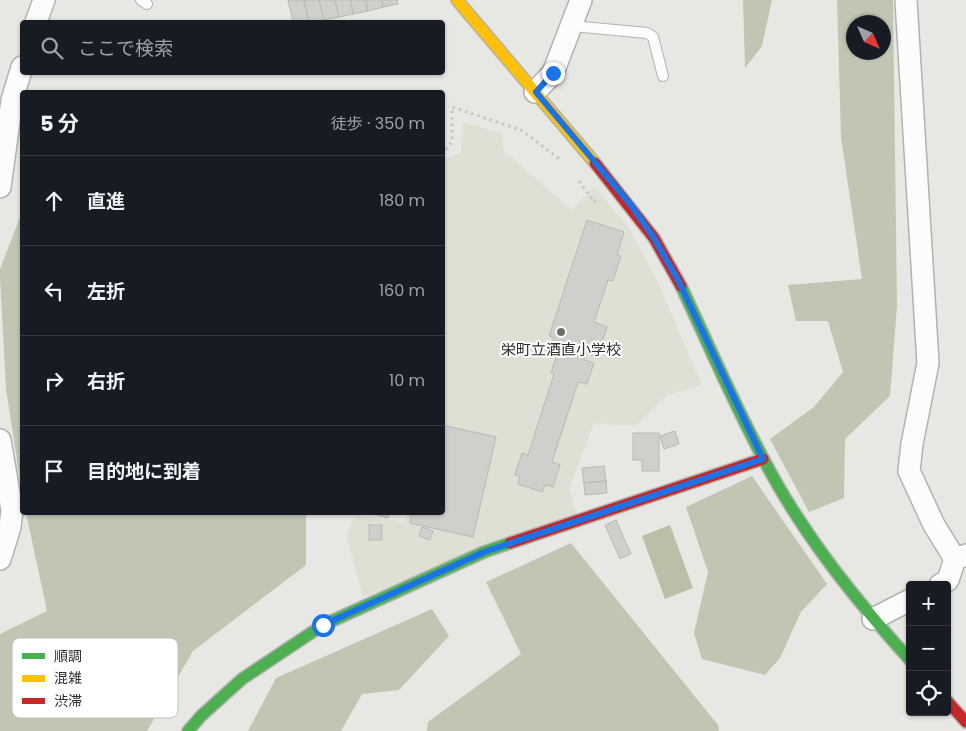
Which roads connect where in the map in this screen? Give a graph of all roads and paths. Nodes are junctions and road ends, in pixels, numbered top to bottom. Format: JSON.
{"nodes":[{"id":1,"x":44,"y":0,"type":"edge"},
{"id":2,"x":457,"y":0,"type":"edge"},
{"id":3,"x":581,"y":0,"type":"edge"},
{"id":4,"x":906,"y":0,"type":"edge"},
{"id":5,"x":37,"y":20,"type":"edge"},
{"id":6,"x":572,"y":26,"type":"junction"},
{"id":7,"x":20,"y":74,"type":"edge"},
{"id":8,"x":663,"y":76,"type":"dead end"},
{"id":9,"x":536,"y":92,"type":"junction"},
{"id":10,"x":445,"y":151,"type":"edge"},
{"id":11,"x":564,"y":163,"type":"dead end"},
{"id":12,"x":573,"y":174,"type":"dead end"},
{"id":13,"x":1,"y":179,"type":"edge"},
{"id":14,"x":613,"y":184,"type":"junction"},
{"id":15,"x":0,"y":440,"type":"edge"},
{"id":16,"x":763,"y":459,"type":"junction"},
{"id":17,"x":961,"y":557,"type":"edge"},
{"id":18,"x":0,"y":559,"type":"edge"},
{"id":19,"x":946,"y":581,"type":"edge"},
{"id":20,"x":906,"y":602,"type":"edge"},
{"id":21,"x":873,"y":619,"type":"junction"},
{"id":22,"x":906,"y":656,"type":"edge"},
{"id":23,"x":951,"y":705,"type":"edge"},
{"id":24,"x":966,"y":722,"type":"edge"},
{"id":25,"x":188,"y":731,"type":"edge"}],
"edges":[{"from":1,"to":5,"type":"street"},
{"from":2,"to":9,"type":"street"},
{"from":3,"to":6,"type":"street"},
{"from":4,"to":17,"type":"street"},
{"from":6,"to":8,"type":"lane"},
{"from":6,"to":9,"type":"street"},
{"from":7,"to":13,"type":"street"},
{"from":9,"to":14,"type":"street"},
{"from":10,"to":11,"type":"path"},
{"from":12,"to":14,"type":"path"},
{"from":14,"to":16,"type":"street"},
{"from":15,"to":18,"type":"street"},
{"from":16,"to":21,"type":"street"},
{"from":16,"to":25,"type":"street"},
{"from":17,"to":19,"type":"street"},
{"from":20,"to":21,"type":"street"},
{"from":21,"to":22,"type":"street"},
{"from":23,"to":24,"type":"street"}]}
